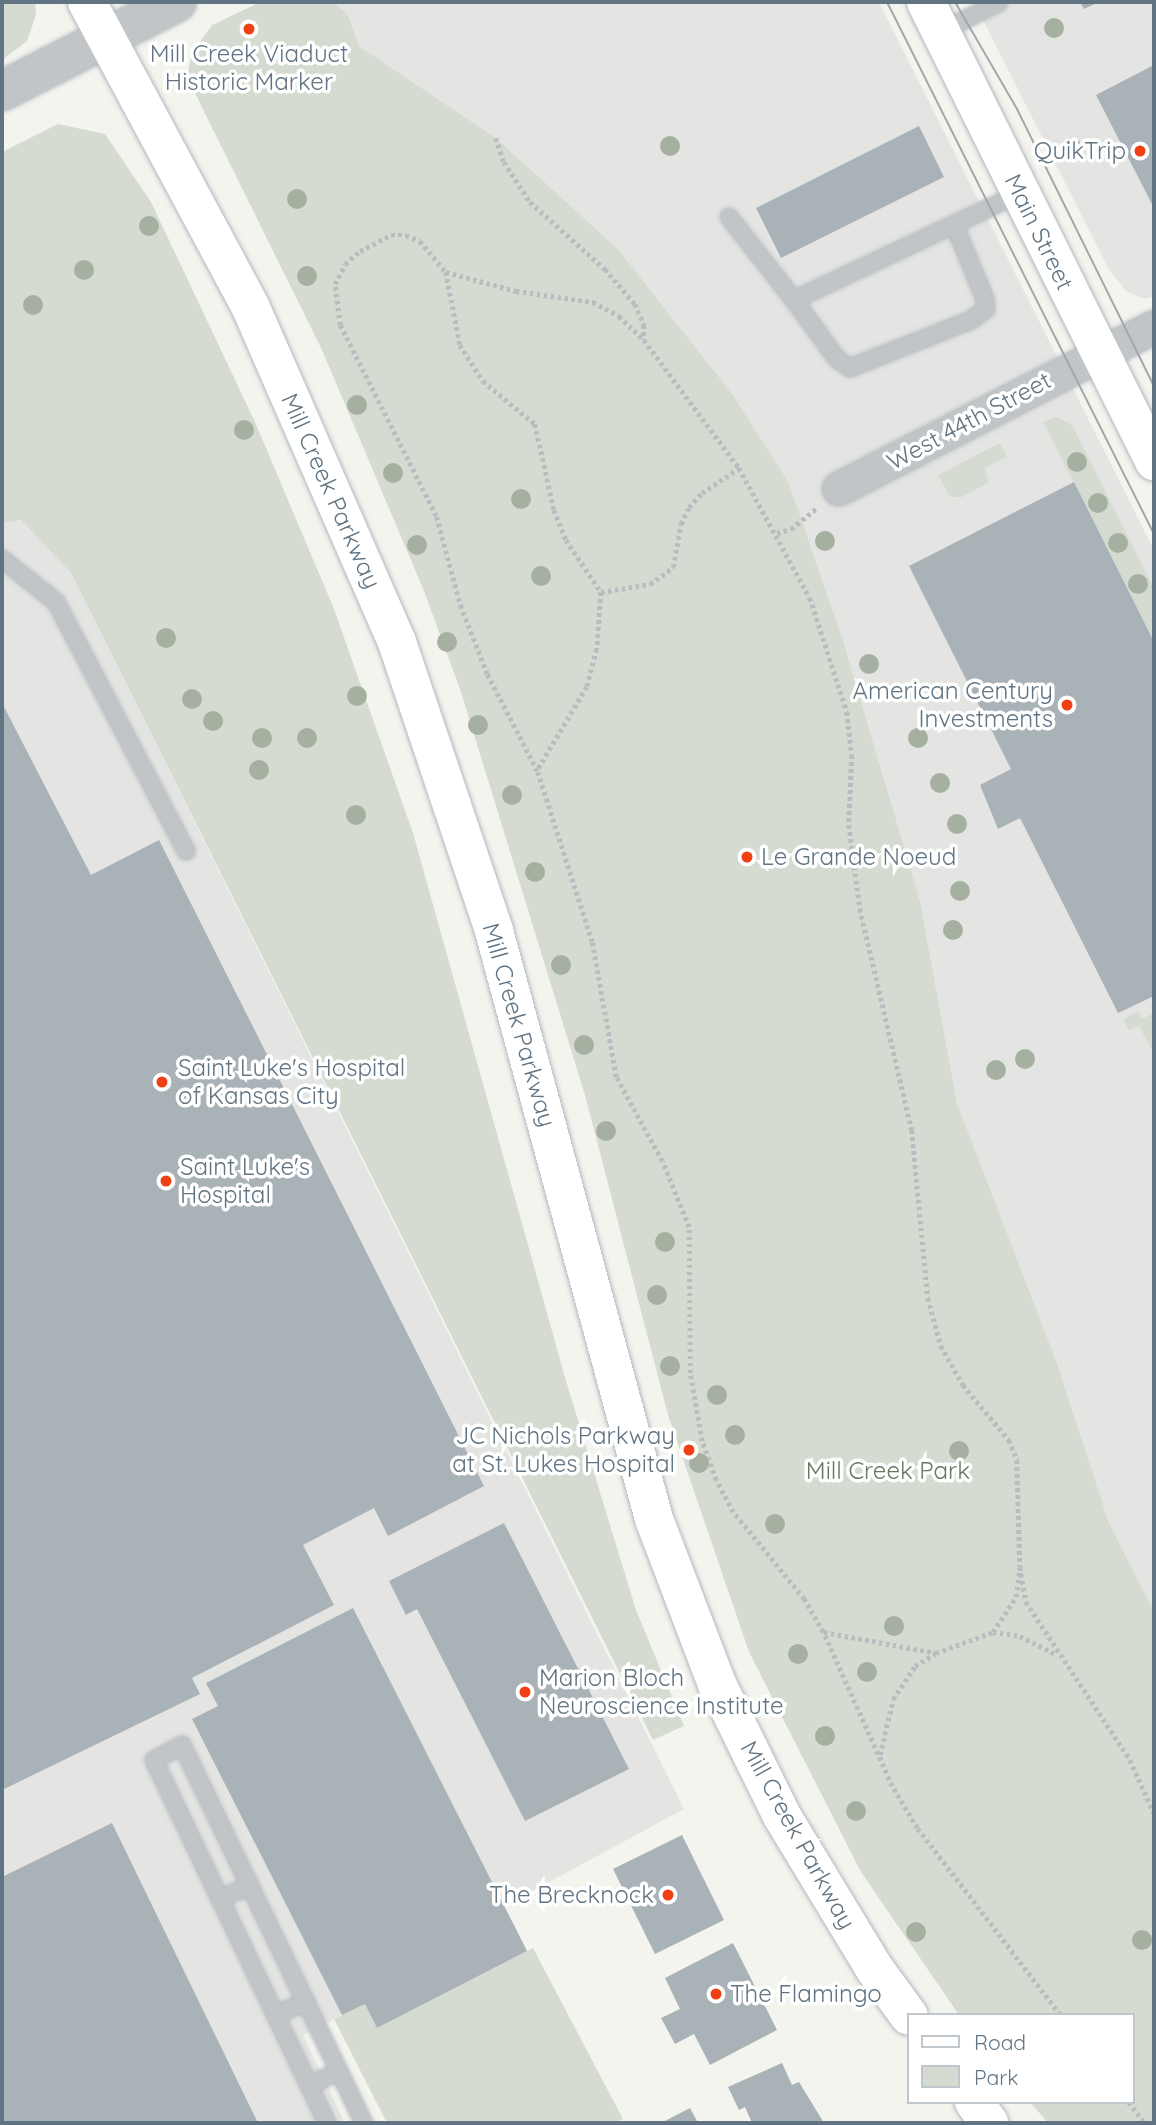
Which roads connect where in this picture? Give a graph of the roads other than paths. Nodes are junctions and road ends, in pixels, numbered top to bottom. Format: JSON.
{"nodes":[{"id":1,"x":87,"y":2,"type":"edge"},
{"id":2,"x":177,"y":2,"type":"edge"},
{"id":3,"x":999,"y":2,"type":"edge"},
{"id":4,"x":934,"y":17,"type":"edge"},
{"id":5,"x":108,"y":36,"type":"junction"},
{"id":6,"x":2,"y":91,"type":"edge"},
{"id":7,"x":1020,"y":193,"type":"junction"},
{"id":8,"x":729,"y":217,"type":"dead end"},
{"id":9,"x":954,"y":224,"type":"junction"},
{"id":10,"x":794,"y":300,"type":"junction"},
{"id":11,"x":1154,"y":327,"type":"edge"},
{"id":12,"x":1099,"y":354,"type":"junction"},
{"id":13,"x":1154,"y":461,"type":"edge"},
{"id":14,"x":839,"y":489,"type":"road end"},
{"id":15,"x":2,"y":559,"type":"edge"},
{"id":16,"x":186,"y":850,"type":"dead end"},
{"id":17,"x":250,"y":1885,"type":"junction"},
{"id":18,"x":220,"y":1899,"type":"junction"},
{"id":19,"x":306,"y":2002,"type":"junction"},
{"id":20,"x":275,"y":2015,"type":"junction"},
{"id":21,"x":908,"y":2016,"type":"edge"},
{"id":22,"x":339,"y":2071,"type":"junction"},
{"id":23,"x":309,"y":2086,"type":"junction"},
{"id":24,"x":975,"y":2104,"type":"edge"},
{"id":25,"x":327,"y":2123,"type":"edge"},
{"id":26,"x":364,"y":2123,"type":"edge"},
{"id":27,"x":989,"y":2123,"type":"edge"}],
"edges":[{"from":1,"to":5,"type":"main road","name":"Mill Creek Parkway"},
{"from":2,"to":5,"type":"street"},
{"from":3,"to":4,"type":"lane"},
{"from":4,"to":7,"type":"main road","name":"Main Street"},
{"from":5,"to":6,"type":"street"},
{"from":5,"to":21,"type":"main road","name":"Mill Creek Parkway"},
{"from":7,"to":9,"type":"lane"},
{"from":7,"to":12,"type":"main road","name":"Main Street"},
{"from":8,"to":10,"type":"lane"},
{"from":9,"to":10,"type":"lane"},
{"from":9,"to":10,"type":"lane"},
{"from":11,"to":12,"type":"street","name":"West 44th Street"},
{"from":12,"to":13,"type":"main road","name":"Main Street"},
{"from":12,"to":14,"type":"street","name":"West 44th Street"},
{"from":15,"to":16,"type":"lane"},
{"from":17,"to":18,"type":"lane"},
{"from":17,"to":18,"type":"lane"},
{"from":17,"to":19,"type":"lane"},
{"from":18,"to":20,"type":"lane"},
{"from":19,"to":20,"type":"lane"},
{"from":19,"to":22,"type":"lane"},
{"from":20,"to":23,"type":"lane"},
{"from":22,"to":23,"type":"lane"},
{"from":22,"to":26,"type":"lane"},
{"from":23,"to":25,"type":"lane"},
{"from":24,"to":27,"type":"main road"}]}
